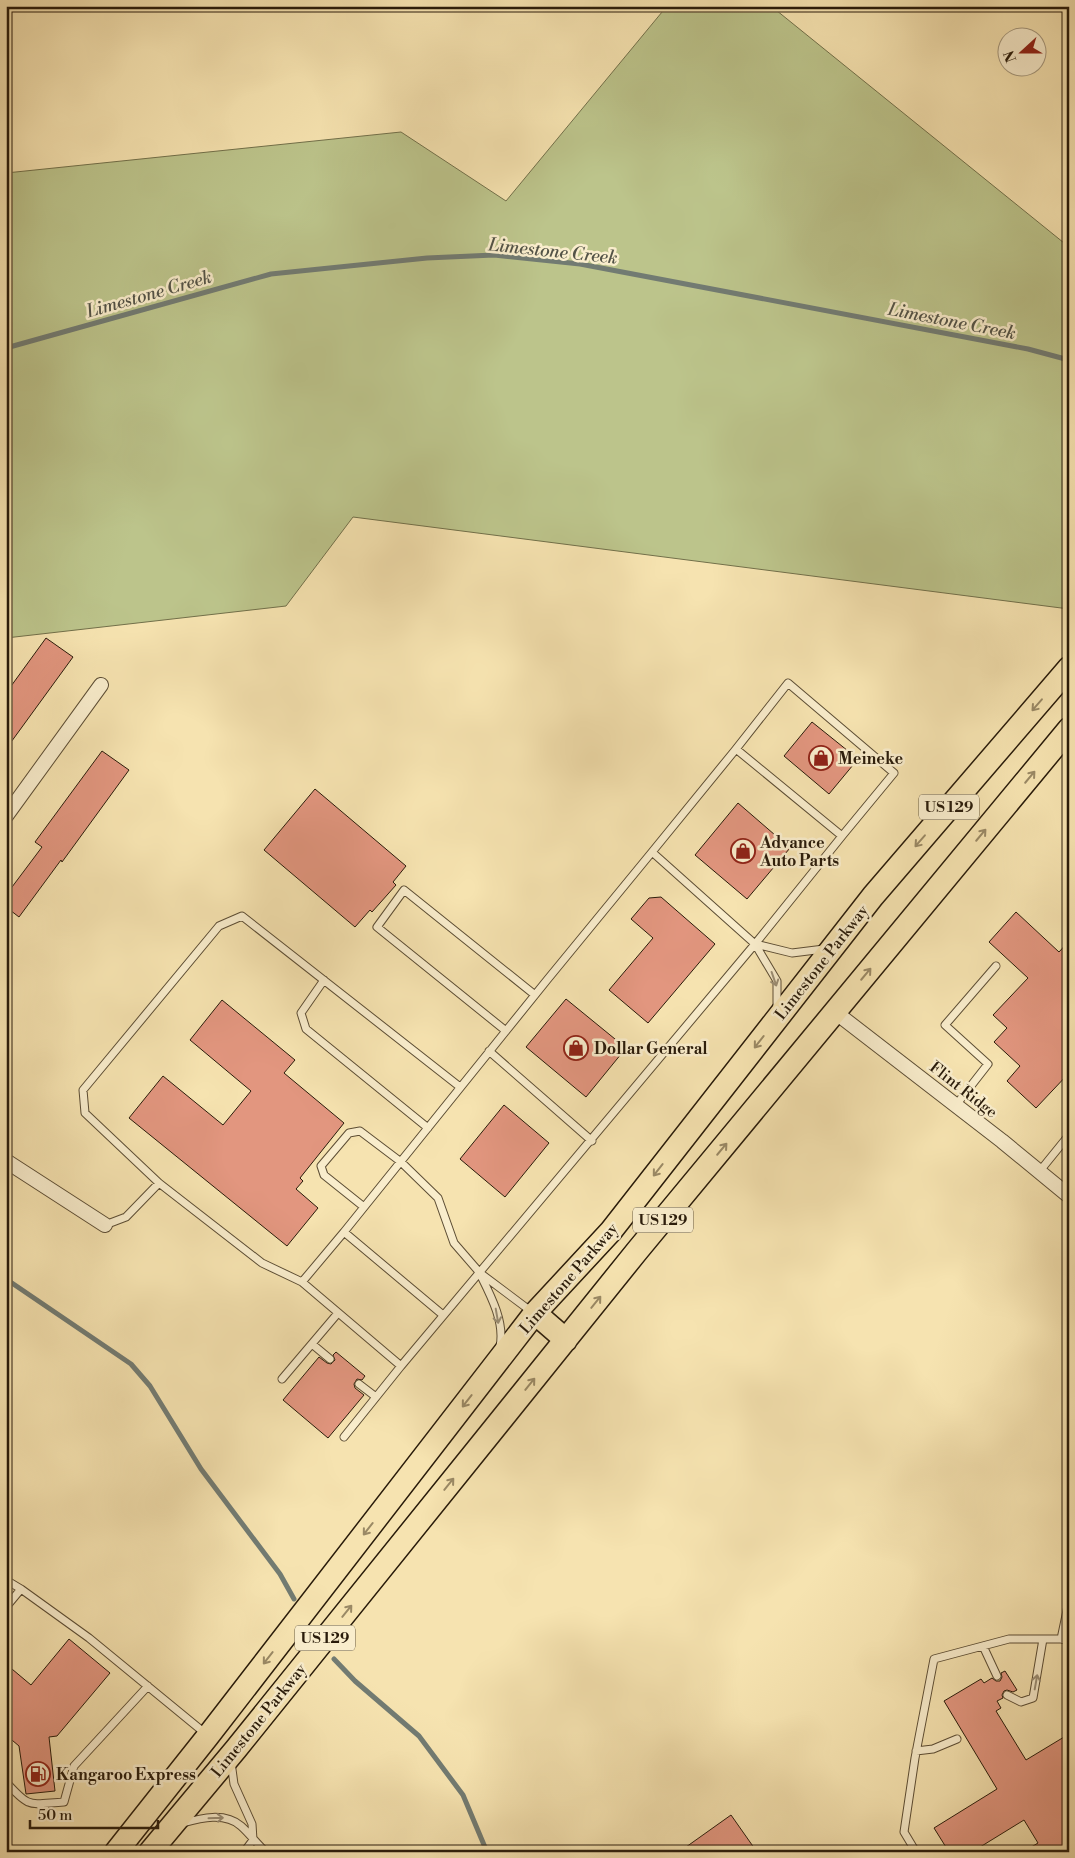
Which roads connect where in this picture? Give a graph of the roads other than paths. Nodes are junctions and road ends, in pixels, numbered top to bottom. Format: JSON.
{"nodes":[{"id":1,"x":1064,"y":682,"type":"edge"},
{"id":2,"x":101,"y":685,"type":"dead end"},
{"id":3,"x":1069,"y":730,"type":"edge"},
{"id":4,"x":736,"y":749,"type":"junction"},
{"id":5,"x":6,"y":816,"type":"edge"},
{"id":6,"x":842,"y":836,"type":"junction"},
{"id":7,"x":652,"y":852,"type":"junction"},
{"id":8,"x":755,"y":944,"type":"junction"},
{"id":9,"x":832,"y":948,"type":"junction"},
{"id":10,"x":996,"y":966,"type":"dead end"},
{"id":11,"x":324,"y":980,"type":"junction"},
{"id":12,"x":535,"y":995,"type":"junction"},
{"id":13,"x":835,"y":1012,"type":"junction"},
{"id":14,"x":776,"y":1019,"type":"junction"},
{"id":15,"x":506,"y":1030,"type":"junction"},
{"id":16,"x":489,"y":1052,"type":"junction"},
{"id":17,"x":460,"y":1087,"type":"junction"},
{"id":18,"x":956,"y":1105,"type":"junction"},
{"id":19,"x":428,"y":1128,"type":"junction"},
{"id":20,"x":1069,"y":1135,"type":"edge"},
{"id":21,"x":592,"y":1141,"type":"junction"},
{"id":22,"x":6,"y":1161,"type":"edge"},
{"id":23,"x":401,"y":1162,"type":"junction"},
{"id":24,"x":1039,"y":1172,"type":"junction"},
{"id":25,"x":159,"y":1183,"type":"junction"},
{"id":26,"x":1069,"y":1196,"type":"edge"},
{"id":27,"x":364,"y":1207,"type":"junction"},
{"id":28,"x":105,"y":1225,"type":"joint"},
{"id":29,"x":344,"y":1232,"type":"junction"},
{"id":30,"x":480,"y":1273,"type":"junction"},
{"id":31,"x":302,"y":1282,"type":"junction"},
{"id":32,"x":338,"y":1313,"type":"junction"},
{"id":33,"x":535,"y":1313,"type":"junction"},
{"id":34,"x":443,"y":1315,"type":"junction"},
{"id":35,"x":566,"y":1340,"type":"junction"},
{"id":36,"x":312,"y":1344,"type":"junction"},
{"id":37,"x":330,"y":1359,"type":"dead end"},
{"id":38,"x":497,"y":1362,"type":"junction"},
{"id":39,"x":401,"y":1366,"type":"junction"},
{"id":40,"x":282,"y":1379,"type":"dead end"},
{"id":41,"x":359,"y":1384,"type":"dead end"},
{"id":42,"x":376,"y":1397,"type":"junction"},
{"id":43,"x":344,"y":1437,"type":"dead end"},
{"id":44,"x":6,"y":1580,"type":"edge"},
{"id":45,"x":22,"y":1588,"type":"junction"},
{"id":46,"x":1069,"y":1600,"type":"edge"},
{"id":47,"x":6,"y":1607,"type":"edge"},
{"id":48,"x":1043,"y":1639,"type":"junction"},
{"id":49,"x":1061,"y":1639,"type":"junction"},
{"id":50,"x":1069,"y":1641,"type":"edge"},
{"id":51,"x":983,"y":1646,"type":"junction"},
{"id":52,"x":997,"y":1676,"type":"dead end"},
{"id":53,"x":148,"y":1686,"type":"junction"},
{"id":54,"x":1008,"y":1695,"type":"dead end"},
{"id":55,"x":208,"y":1736,"type":"junction"},
{"id":56,"x":957,"y":1739,"type":"dead end"},
{"id":57,"x":916,"y":1751,"type":"junction"},
{"id":58,"x":230,"y":1755,"type":"junction"},
{"id":59,"x":6,"y":1782,"type":"edge"},
{"id":60,"x":171,"y":1826,"type":"junction"},
{"id":61,"x":253,"y":1840,"type":"junction"},
{"id":62,"x":114,"y":1850,"type":"edge"},
{"id":63,"x":150,"y":1852,"type":"edge"},
{"id":64,"x":244,"y":1852,"type":"edge"},
{"id":65,"x":266,"y":1852,"type":"edge"},
{"id":66,"x":916,"y":1852,"type":"edge"}],
"edges":[{"from":1,"to":9,"type":"main road","name":"Limestone Parkway","number":"US 129","one_way":true},
{"from":2,"to":5,"type":"street"},
{"from":13,"to":3,"type":"main road","name":"Limestone Parkway","number":"US 129","one_way":true},
{"from":4,"to":6,"type":"lane"},
{"from":4,"to":6,"type":"lane"},
{"from":4,"to":7,"type":"lane"},
{"from":6,"to":8,"type":"lane"},
{"from":7,"to":8,"type":"lane"},
{"from":7,"to":12,"type":"lane"},
{"from":8,"to":9,"type":"lane"},
{"from":8,"to":14,"type":"lane","one_way":true},
{"from":8,"to":21,"type":"lane"},
{"from":9,"to":14,"type":"main road","name":"Limestone Parkway","number":"US 129"},
{"from":10,"to":18,"type":"lane"},
{"from":11,"to":17,"type":"lane"},
{"from":11,"to":19,"type":"lane"},
{"from":11,"to":25,"type":"lane"},
{"from":12,"to":15,"type":"lane"},
{"from":12,"to":15,"type":"lane"},
{"from":13,"to":18,"type":"street","name":"Flint Ridge"},
{"from":35,"to":13,"type":"main road","name":"Limestone Parkway","number":"US 129","one_way":true},
{"from":14,"to":33,"type":"main road","name":"Limestone Parkway","number":"US 129","one_way":true},
{"from":15,"to":16,"type":"lane"},
{"from":16,"to":17,"type":"lane"},
{"from":16,"to":21,"type":"lane"},
{"from":17,"to":19,"type":"lane"},
{"from":18,"to":24,"type":"street","name":"Flint Ridge"},
{"from":19,"to":23,"type":"lane"},
{"from":20,"to":24,"type":"lane"},
{"from":21,"to":30,"type":"lane"},
{"from":22,"to":28,"type":"street"},
{"from":23,"to":27,"type":"lane"},
{"from":23,"to":27,"type":"lane"},
{"from":23,"to":30,"type":"lane"},
{"from":24,"to":26,"type":"street","name":"Flint Ridge"},
{"from":25,"to":28,"type":"lane"},
{"from":25,"to":31,"type":"lane"},
{"from":27,"to":29,"type":"lane"},
{"from":29,"to":31,"type":"lane"},
{"from":29,"to":34,"type":"lane"},
{"from":30,"to":33,"type":"lane"},
{"from":30,"to":34,"type":"lane"},
{"from":30,"to":38,"type":"lane","one_way":true},
{"from":31,"to":32,"type":"lane"},
{"from":32,"to":36,"type":"lane"},
{"from":32,"to":39,"type":"lane"},
{"from":33,"to":35,"type":"main road"},
{"from":33,"to":38,"type":"main road","name":"Limestone Parkway","number":"US 129"},
{"from":34,"to":39,"type":"lane"},
{"from":58,"to":35,"type":"main road","name":"Limestone Parkway","number":"US 129","one_way":true},
{"from":36,"to":37,"type":"lane"},
{"from":36,"to":40,"type":"lane"},
{"from":38,"to":55,"type":"main road","name":"Limestone Parkway","number":"US 129","one_way":true},
{"from":39,"to":42,"type":"lane"},
{"from":41,"to":42,"type":"lane"},
{"from":42,"to":43,"type":"lane"},
{"from":44,"to":45,"type":"lane"},
{"from":45,"to":47,"type":"lane"},
{"from":45,"to":53,"type":"lane"},
{"from":46,"to":49,"type":"lane"},
{"from":48,"to":49,"type":"lane"},
{"from":48,"to":51,"type":"lane"},
{"from":54,"to":48,"type":"lane","one_way":true},
{"from":49,"to":50,"type":"lane"},
{"from":51,"to":52,"type":"lane"},
{"from":51,"to":57,"type":"lane"},
{"from":53,"to":55,"type":"lane"},
{"from":53,"to":59,"type":"lane"},
{"from":55,"to":62,"type":"main road","name":"Limestone Parkway","number":"US 129"},
{"from":56,"to":57,"type":"lane"},
{"from":57,"to":66,"type":"lane"},
{"from":58,"to":60,"type":"main road","name":"Limestone Parkway","number":"US 129"},
{"from":58,"to":61,"type":"lane"},
{"from":60,"to":61,"type":"lane","one_way":true},
{"from":60,"to":63,"type":"main road","name":"Limestone Parkway","number":"US 129"},
{"from":61,"to":64,"type":"lane"},
{"from":61,"to":65,"type":"lane"}]}
